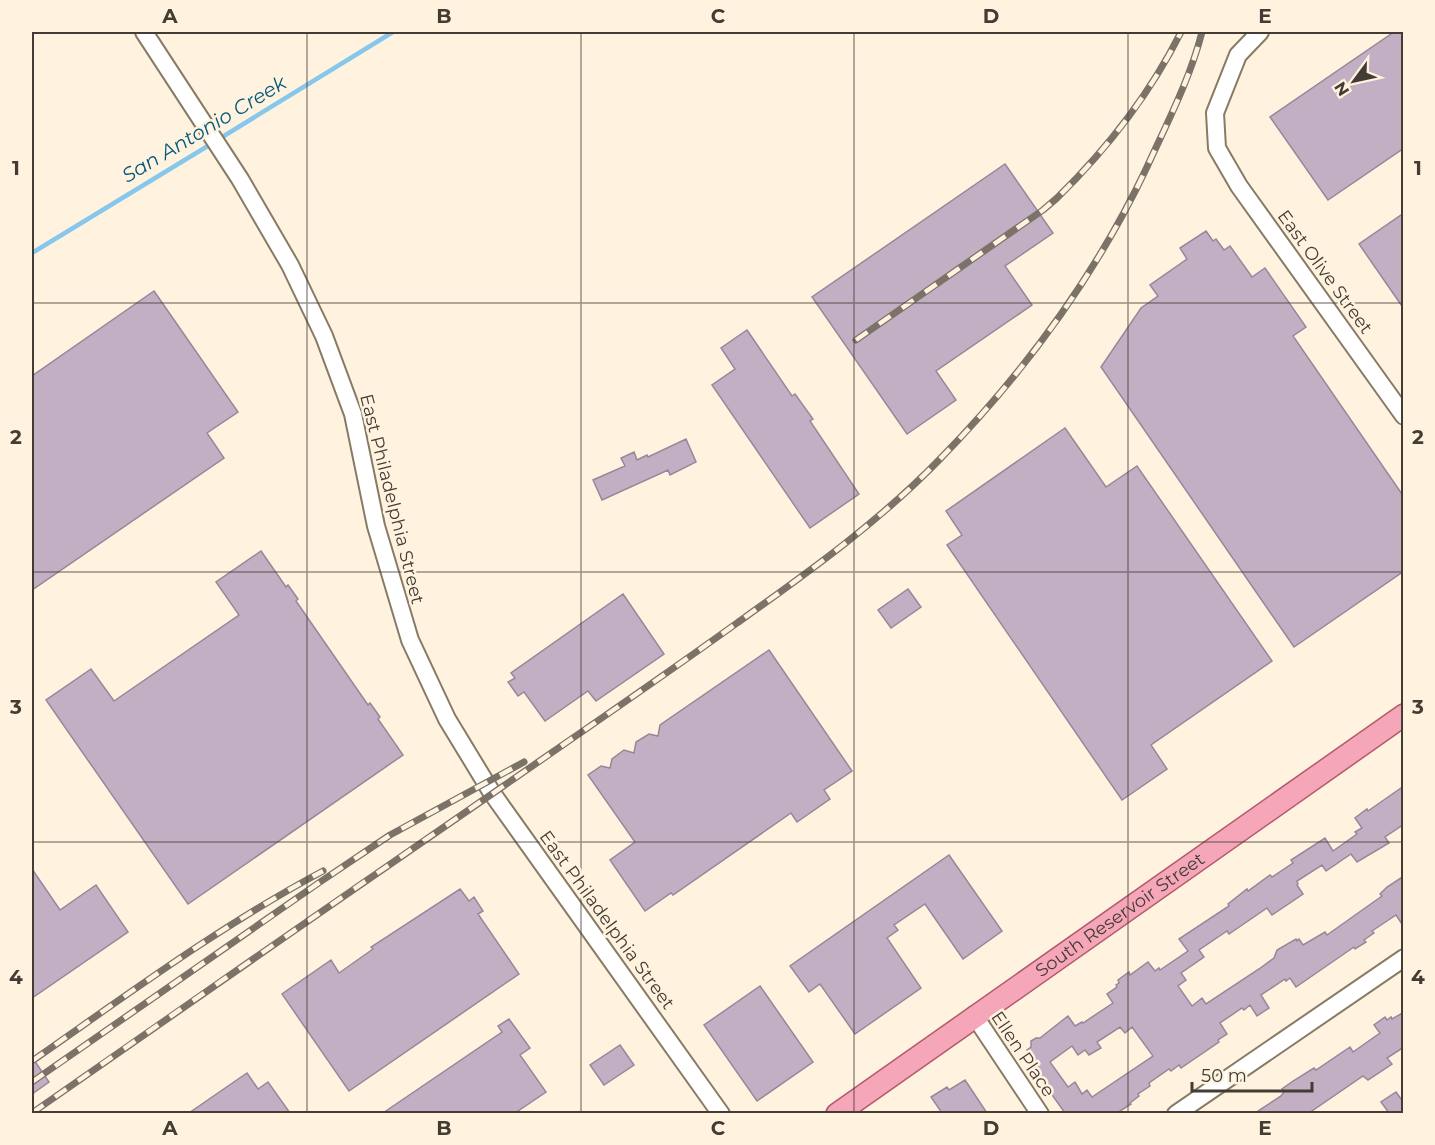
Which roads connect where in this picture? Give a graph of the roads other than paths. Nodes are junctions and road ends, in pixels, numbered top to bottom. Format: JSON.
{"nodes":[{"id":1,"x":144,"y":32,"type":"edge"},
{"id":2,"x":1260,"y":32,"type":"edge"},
{"id":3,"x":1404,"y":416,"type":"edge"},
{"id":4,"x":1404,"y":715,"type":"edge"},
{"id":5,"x":1404,"y":958,"type":"edge"},
{"id":6,"x":974,"y":1016,"type":"junction"},
{"id":7,"x":721,"y":1113,"type":"edge"},
{"id":8,"x":837,"y":1113,"type":"edge"},
{"id":9,"x":1040,"y":1113,"type":"edge"},
{"id":10,"x":1176,"y":1113,"type":"edge"}],
"edges":[{"from":1,"to":7,"type":"street","name":"East Philadelphia Street"},
{"from":2,"to":3,"type":"street","name":"East Olive Street"},
{"from":4,"to":6,"type":"main road","name":"South Reservoir Street"},
{"from":5,"to":10,"type":"street"},
{"from":6,"to":8,"type":"main road","name":"South Reservoir Street"},
{"from":6,"to":9,"type":"street","name":"Ellen Place"}]}
